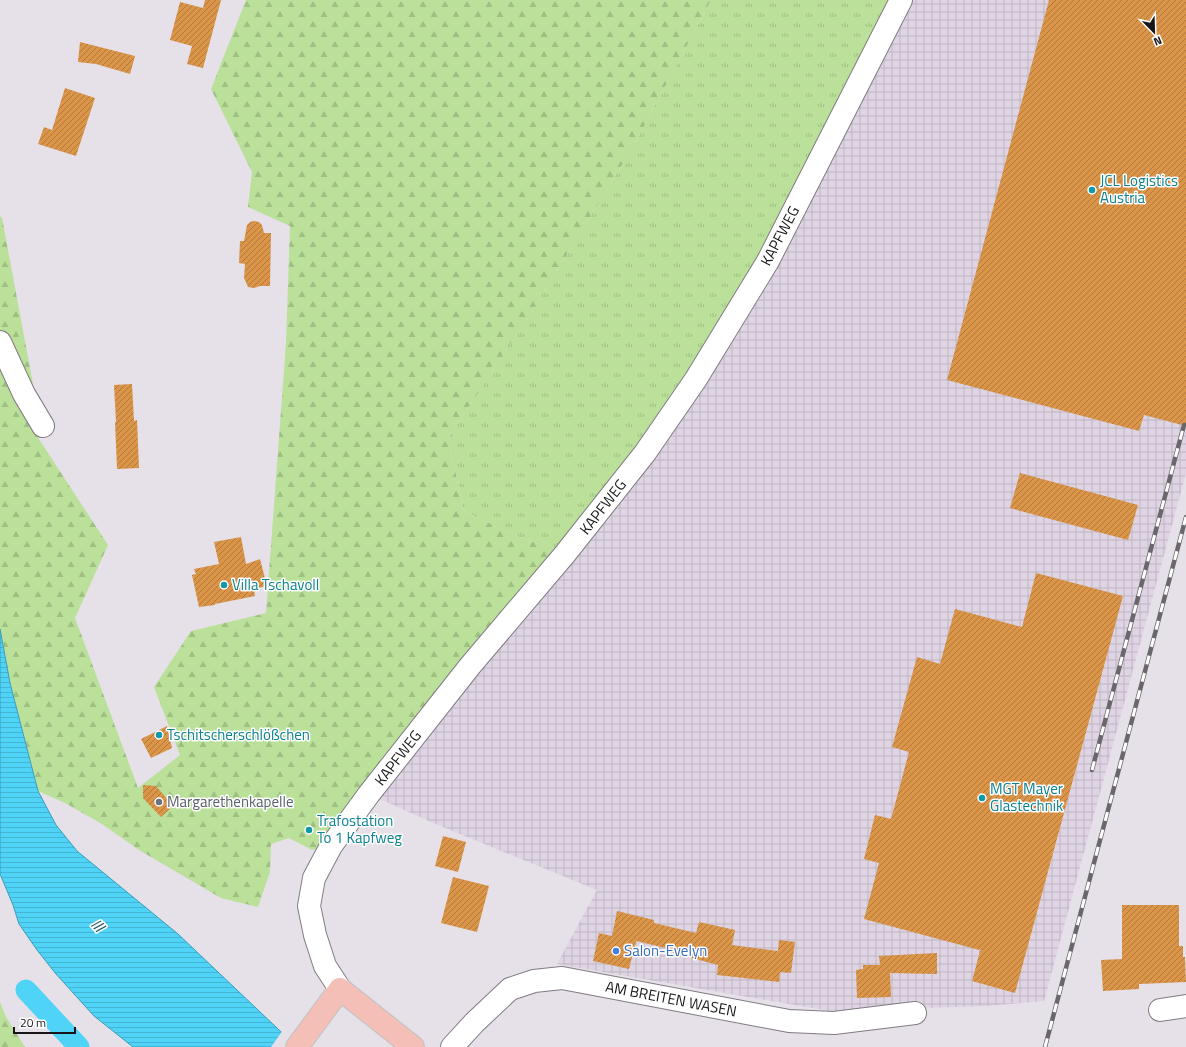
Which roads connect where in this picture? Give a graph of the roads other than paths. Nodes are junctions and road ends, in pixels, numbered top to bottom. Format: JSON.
{"nodes":[{"id":1,"x":901,"y":0,"type":"edge"},
{"id":2,"x":0,"y":342,"type":"edge"},
{"id":3,"x":43,"y":426,"type":"dead end"},
{"id":4,"x":340,"y":989,"type":"junction"},
{"id":5,"x":1186,"y":1006,"type":"edge"},
{"id":6,"x":1160,"y":1010,"type":"dead end"},
{"id":7,"x":915,"y":1013,"type":"dead end"},
{"id":8,"x":297,"y":1047,"type":"edge"},
{"id":9,"x":413,"y":1047,"type":"edge"},
{"id":10,"x":452,"y":1047,"type":"edge"}],
"edges":[{"from":1,"to":4,"type":"street","name":"KAPFWEG"},
{"from":2,"to":3,"type":"street"},
{"from":4,"to":8,"type":"main road"},
{"from":4,"to":9,"type":"main road"},
{"from":5,"to":6,"type":"street"},
{"from":7,"to":10,"type":"street","name":"AM BREITEN WASEN"}]}
